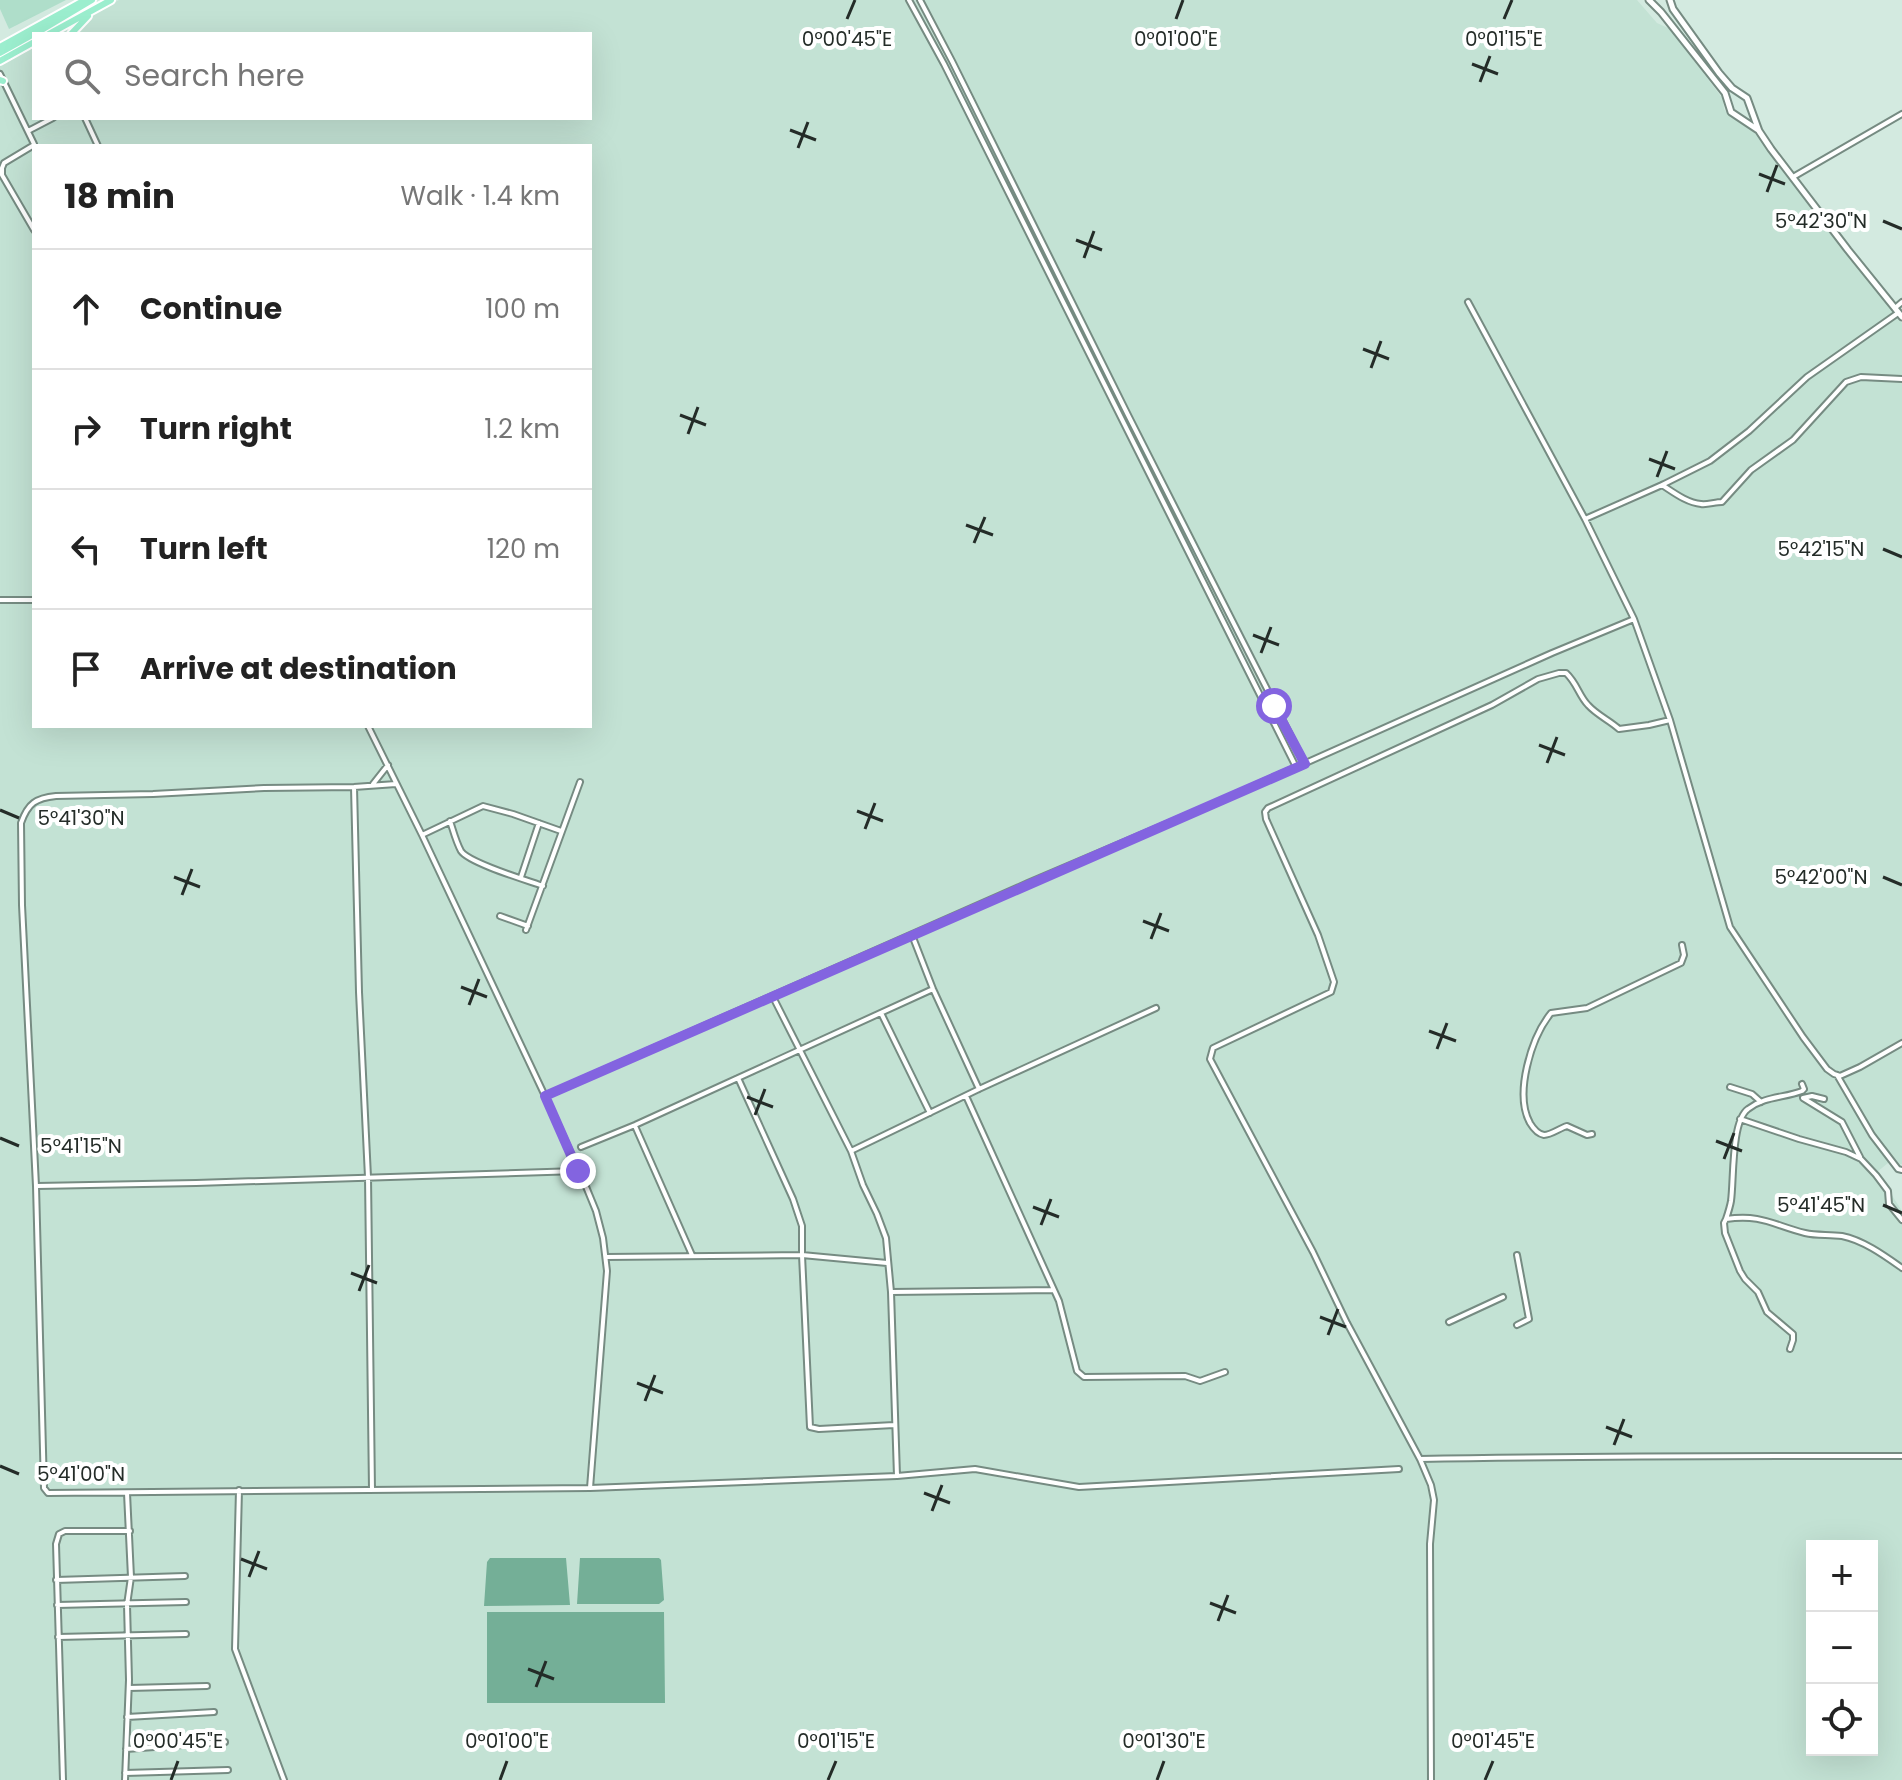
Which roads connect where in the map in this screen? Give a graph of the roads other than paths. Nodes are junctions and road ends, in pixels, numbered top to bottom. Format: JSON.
{"nodes":[{"id":1,"x":85,"y":0,"type":"edge"},
{"id":2,"x":92,"y":0,"type":"edge"},
{"id":3,"x":111,"y":0,"type":"edge"},
{"id":4,"x":909,"y":0,"type":"edge"},
{"id":5,"x":920,"y":0,"type":"edge"},
{"id":6,"x":1649,"y":0,"type":"edge"},
{"id":7,"x":1669,"y":0,"type":"edge"},
{"id":8,"x":98,"y":7,"type":"junction"},
{"id":9,"x":1657,"y":8,"type":"junction"},
{"id":10,"x":40,"y":32,"type":"edge"},
{"id":11,"x":53,"y":32,"type":"edge"},
{"id":12,"x":73,"y":32,"type":"edge"},
{"id":13,"x":32,"y":37,"type":"edge"},
{"id":14,"x":32,"y":37,"type":"edge"},
{"id":15,"x":0,"y":47,"type":"edge"},
{"id":16,"x":0,"y":53,"type":"edge"},
{"id":17,"x":0,"y":61,"type":"edge"},
{"id":18,"x":0,"y":74,"type":"edge"},
{"id":19,"x":2,"y":81,"type":"edge"},
{"id":20,"x":1742,"y":94,"type":"junction"},
{"id":21,"x":1728,"y":105,"type":"junction"},
{"id":22,"x":1750,"y":107,"type":"junction"},
{"id":23,"x":1902,"y":114,"type":"edge"},
{"id":24,"x":1735,"y":115,"type":"junction"},
{"id":25,"x":49,"y":120,"type":"edge"},
{"id":26,"x":86,"y":120,"type":"edge"},
{"id":27,"x":28,"y":131,"type":"junction"},
{"id":28,"x":1759,"y":131,"type":"junction"},
{"id":29,"x":34,"y":144,"type":"edge"},
{"id":30,"x":95,"y":144,"type":"edge"},
{"id":31,"x":32,"y":146,"type":"edge"},
{"id":32,"x":1793,"y":177,"type":"junction"},
{"id":33,"x":32,"y":227,"type":"edge"},
{"id":34,"x":1468,"y":302,"type":"dead end"},
{"id":35,"x":1902,"y":302,"type":"edge"},
{"id":36,"x":1899,"y":312,"type":"edge"},
{"id":37,"x":1902,"y":379,"type":"edge"},
{"id":38,"x":1662,"y":485,"type":"junction"},
{"id":39,"x":1585,"y":519,"type":"junction"},
{"id":40,"x":0,"y":600,"type":"edge"},
{"id":41,"x":32,"y":600,"type":"edge"},
{"id":42,"x":1634,"y":619,"type":"junction"},
{"id":43,"x":1670,"y":720,"type":"junction"},
{"id":44,"x":369,"y":728,"type":"edge"},
{"id":45,"x":1305,"y":764,"type":"junction"},
{"id":46,"x":388,"y":765,"type":"junction"},
{"id":47,"x":1296,"y":767,"type":"junction"},
{"id":48,"x":580,"y":782,"type":"dead end"},
{"id":49,"x":373,"y":784,"type":"junction"},
{"id":50,"x":396,"y":784,"type":"junction"},
{"id":51,"x":354,"y":787,"type":"junction"},
{"id":52,"x":450,"y":821,"type":"junction"},
{"id":53,"x":539,"y":823,"type":"junction"},
{"id":54,"x":561,"y":831,"type":"junction"},
{"id":55,"x":422,"y":835,"type":"junction"},
{"id":56,"x":521,"y":877,"type":"junction"},
{"id":57,"x":543,"y":886,"type":"junction"},
{"id":58,"x":500,"y":916,"type":"dead end"},
{"id":59,"x":912,"y":935,"type":"junction"},
{"id":60,"x":1682,"y":945,"type":"dead end"},
{"id":61,"x":933,"y":989,"type":"junction"},
{"id":62,"x":773,"y":997,"type":"junction"},
{"id":63,"x":1156,"y":1008,"type":"dead end"},
{"id":64,"x":881,"y":1013,"type":"junction"},
{"id":65,"x":1902,"y":1043,"type":"edge"},
{"id":66,"x":800,"y":1049,"type":"junction"},
{"id":67,"x":1837,"y":1075,"type":"junction"},
{"id":68,"x":738,"y":1078,"type":"junction"},
{"id":69,"x":1802,"y":1084,"type":"dead end"},
{"id":70,"x":1730,"y":1087,"type":"dead end"},
{"id":71,"x":979,"y":1089,"type":"junction"},
{"id":72,"x":545,"y":1096,"type":"junction"},
{"id":73,"x":966,"y":1096,"type":"junction"},
{"id":74,"x":1824,"y":1099,"type":"dead end"},
{"id":75,"x":1761,"y":1102,"type":"junction"},
{"id":76,"x":930,"y":1113,"type":"junction"},
{"id":77,"x":1740,"y":1119,"type":"junction"},
{"id":78,"x":635,"y":1125,"type":"junction"},
{"id":79,"x":1592,"y":1134,"type":"dead end"},
{"id":80,"x":581,"y":1147,"type":"dead end"},
{"id":81,"x":851,"y":1151,"type":"junction"},
{"id":82,"x":1861,"y":1159,"type":"junction"},
{"id":83,"x":1902,"y":1170,"type":"edge"},
{"id":84,"x":578,"y":1171,"type":"junction"},
{"id":85,"x":368,"y":1177,"type":"junction"},
{"id":86,"x":36,"y":1186,"type":"junction"},
{"id":87,"x":1726,"y":1219,"type":"junction"},
{"id":88,"x":1902,"y":1220,"type":"edge"},
{"id":89,"x":692,"y":1255,"type":"junction"},
{"id":90,"x":802,"y":1255,"type":"junction"},
{"id":91,"x":1517,"y":1255,"type":"dead end"},
{"id":92,"x":606,"y":1257,"type":"junction"},
{"id":93,"x":888,"y":1263,"type":"junction"},
{"id":94,"x":1902,"y":1268,"type":"edge"},
{"id":95,"x":1054,"y":1290,"type":"junction"},
{"id":96,"x":891,"y":1292,"type":"junction"},
{"id":97,"x":1503,"y":1297,"type":"dead end"},
{"id":98,"x":1449,"y":1322,"type":"dead end"},
{"id":99,"x":1517,"y":1325,"type":"dead end"},
{"id":100,"x":1790,"y":1349,"type":"dead end"},
{"id":101,"x":1225,"y":1372,"type":"dead end"},
{"id":102,"x":894,"y":1425,"type":"junction"},
{"id":103,"x":1902,"y":1456,"type":"edge"},
{"id":104,"x":1420,"y":1459,"type":"junction"},
{"id":105,"x":1399,"y":1469,"type":"dead end"},
{"id":106,"x":897,"y":1476,"type":"junction"},
{"id":107,"x":590,"y":1488,"type":"junction"},
{"id":108,"x":239,"y":1490,"type":"junction"},
{"id":109,"x":372,"y":1490,"type":"junction"},
{"id":110,"x":127,"y":1493,"type":"junction"},
{"id":111,"x":130,"y":1531,"type":"junction"},
{"id":112,"x":185,"y":1576,"type":"dead end"},
{"id":113,"x":131,"y":1577,"type":"junction"},
{"id":114,"x":56,"y":1580,"type":"junction"},
{"id":115,"x":186,"y":1602,"type":"dead end"},
{"id":116,"x":57,"y":1605,"type":"junction"},
{"id":117,"x":127,"y":1605,"type":"junction"},
{"id":118,"x":186,"y":1634,"type":"dead end"},
{"id":119,"x":127,"y":1635,"type":"junction"},
{"id":120,"x":58,"y":1637,"type":"junction"},
{"id":121,"x":207,"y":1686,"type":"dead end"},
{"id":122,"x":129,"y":1688,"type":"junction"},
{"id":123,"x":214,"y":1712,"type":"dead end"},
{"id":124,"x":127,"y":1717,"type":"junction"},
{"id":125,"x":225,"y":1742,"type":"dead end"},
{"id":126,"x":126,"y":1749,"type":"junction"},
{"id":127,"x":228,"y":1770,"type":"dead end"},
{"id":128,"x":125,"y":1773,"type":"junction"},
{"id":129,"x":63,"y":1780,"type":"edge"},
{"id":130,"x":125,"y":1780,"type":"edge"},
{"id":131,"x":284,"y":1780,"type":"edge"},
{"id":132,"x":1431,"y":1780,"type":"edge"}],
"edges":[{"from":1,"to":15,"type":"highway"},
{"from":2,"to":10,"type":"highway"},
{"from":3,"to":8,"type":"highway"},
{"from":4,"to":47,"type":"street"},
{"from":5,"to":45,"type":"street"},
{"from":6,"to":9,"type":"main road"},
{"from":7,"to":9,"type":"main road"},
{"from":7,"to":20,"type":"main road"},
{"from":8,"to":11,"type":"highway"},
{"from":8,"to":12,"type":"highway"},
{"from":9,"to":21,"type":"main road"},
{"from":13,"to":16,"type":"highway"},
{"from":14,"to":17,"type":"highway"},
{"from":18,"to":19,"type":"street"},
{"from":19,"to":27,"type":"street"},
{"from":20,"to":21,"type":"main road"},
{"from":20,"to":22,"type":"main road"},
{"from":21,"to":24,"type":"main road"},
{"from":22,"to":24,"type":"main road"},
{"from":22,"to":28,"type":"main road"},
{"from":23,"to":32,"type":"street"},
{"from":24,"to":28,"type":"main road"},
{"from":25,"to":27,"type":"street"},
{"from":26,"to":30,"type":"street"},
{"from":27,"to":29,"type":"street"},
{"from":28,"to":32,"type":"main road"},
{"from":31,"to":33,"type":"street"},
{"from":32,"to":36,"type":"main road"},
{"from":34,"to":39,"type":"street"},
{"from":35,"to":36,"type":"street"},
{"from":36,"to":38,"type":"street"},
{"from":37,"to":38,"type":"street"},
{"from":38,"to":39,"type":"street"},
{"from":39,"to":42,"type":"street"},
{"from":40,"to":41,"type":"street"},
{"from":42,"to":43,"type":"street"},
{"from":42,"to":45,"type":"street"},
{"from":43,"to":67,"type":"street"},
{"from":43,"to":104,"type":"street"},
{"from":44,"to":46,"type":"street"},
{"from":45,"to":47,"type":"street"},
{"from":46,"to":49,"type":"street"},
{"from":46,"to":50,"type":"street"},
{"from":47,"to":59,"type":"street"},
{"from":48,"to":54,"type":"street"},
{"from":49,"to":50,"type":"street"},
{"from":49,"to":51,"type":"street"},
{"from":50,"to":55,"type":"street"},
{"from":51,"to":85,"type":"street"},
{"from":51,"to":86,"type":"street"},
{"from":52,"to":53,"type":"street"},
{"from":52,"to":55,"type":"street"},
{"from":52,"to":56,"type":"street"},
{"from":53,"to":54,"type":"street"},
{"from":53,"to":56,"type":"street"},
{"from":54,"to":57,"type":"street"},
{"from":55,"to":72,"type":"street"},
{"from":56,"to":57,"type":"street"},
{"from":57,"to":58,"type":"street"},
{"from":59,"to":61,"type":"street"},
{"from":59,"to":62,"type":"street"},
{"from":60,"to":79,"type":"street"},
{"from":61,"to":64,"type":"street"},
{"from":61,"to":71,"type":"street"},
{"from":62,"to":66,"type":"street"},
{"from":62,"to":72,"type":"street"},
{"from":63,"to":71,"type":"street"},
{"from":64,"to":66,"type":"street"},
{"from":64,"to":76,"type":"street"},
{"from":65,"to":67,"type":"street"},
{"from":66,"to":68,"type":"street"},
{"from":66,"to":81,"type":"street"},
{"from":67,"to":83,"type":"street"},
{"from":68,"to":78,"type":"street"},
{"from":68,"to":90,"type":"street"},
{"from":69,"to":75,"type":"street"},
{"from":70,"to":75,"type":"street"},
{"from":71,"to":73,"type":"street"},
{"from":72,"to":84,"type":"street"},
{"from":73,"to":76,"type":"street"},
{"from":73,"to":95,"type":"street"},
{"from":74,"to":82,"type":"street"},
{"from":75,"to":77,"type":"street"},
{"from":76,"to":81,"type":"street"},
{"from":77,"to":82,"type":"street"},
{"from":77,"to":87,"type":"street"},
{"from":78,"to":80,"type":"street"},
{"from":78,"to":89,"type":"street"},
{"from":81,"to":93,"type":"street"},
{"from":82,"to":88,"type":"street"},
{"from":84,"to":85,"type":"street"},
{"from":84,"to":92,"type":"street"},
{"from":85,"to":86,"type":"street"},
{"from":85,"to":109,"type":"street"},
{"from":86,"to":110,"type":"street"},
{"from":87,"to":94,"type":"street"},
{"from":87,"to":100,"type":"street"},
{"from":89,"to":90,"type":"street"},
{"from":89,"to":92,"type":"street"},
{"from":90,"to":93,"type":"street"},
{"from":90,"to":102,"type":"street"},
{"from":91,"to":99,"type":"street"},
{"from":92,"to":107,"type":"street"},
{"from":93,"to":96,"type":"street"},
{"from":95,"to":96,"type":"street"},
{"from":95,"to":101,"type":"street"},
{"from":96,"to":102,"type":"street"},
{"from":97,"to":98,"type":"street"},
{"from":102,"to":106,"type":"street"},
{"from":103,"to":104,"type":"street"},
{"from":104,"to":132,"type":"street"},
{"from":105,"to":106,"type":"street"},
{"from":106,"to":107,"type":"street"},
{"from":107,"to":109,"type":"street"},
{"from":108,"to":109,"type":"street"},
{"from":108,"to":110,"type":"street"},
{"from":108,"to":131,"type":"street"},
{"from":110,"to":111,"type":"street"},
{"from":111,"to":113,"type":"street"},
{"from":111,"to":114,"type":"street"},
{"from":112,"to":113,"type":"street"},
{"from":113,"to":114,"type":"street"},
{"from":113,"to":117,"type":"street"},
{"from":114,"to":116,"type":"street"},
{"from":115,"to":117,"type":"street"},
{"from":116,"to":117,"type":"street"},
{"from":116,"to":120,"type":"street"},
{"from":117,"to":119,"type":"street"},
{"from":118,"to":119,"type":"street"},
{"from":119,"to":120,"type":"street"},
{"from":119,"to":122,"type":"street"},
{"from":120,"to":129,"type":"street"},
{"from":121,"to":122,"type":"street"},
{"from":122,"to":124,"type":"street"},
{"from":123,"to":124,"type":"street"},
{"from":124,"to":126,"type":"street"},
{"from":125,"to":126,"type":"street"},
{"from":126,"to":128,"type":"street"},
{"from":127,"to":128,"type":"street"},
{"from":128,"to":130,"type":"street"}]}
